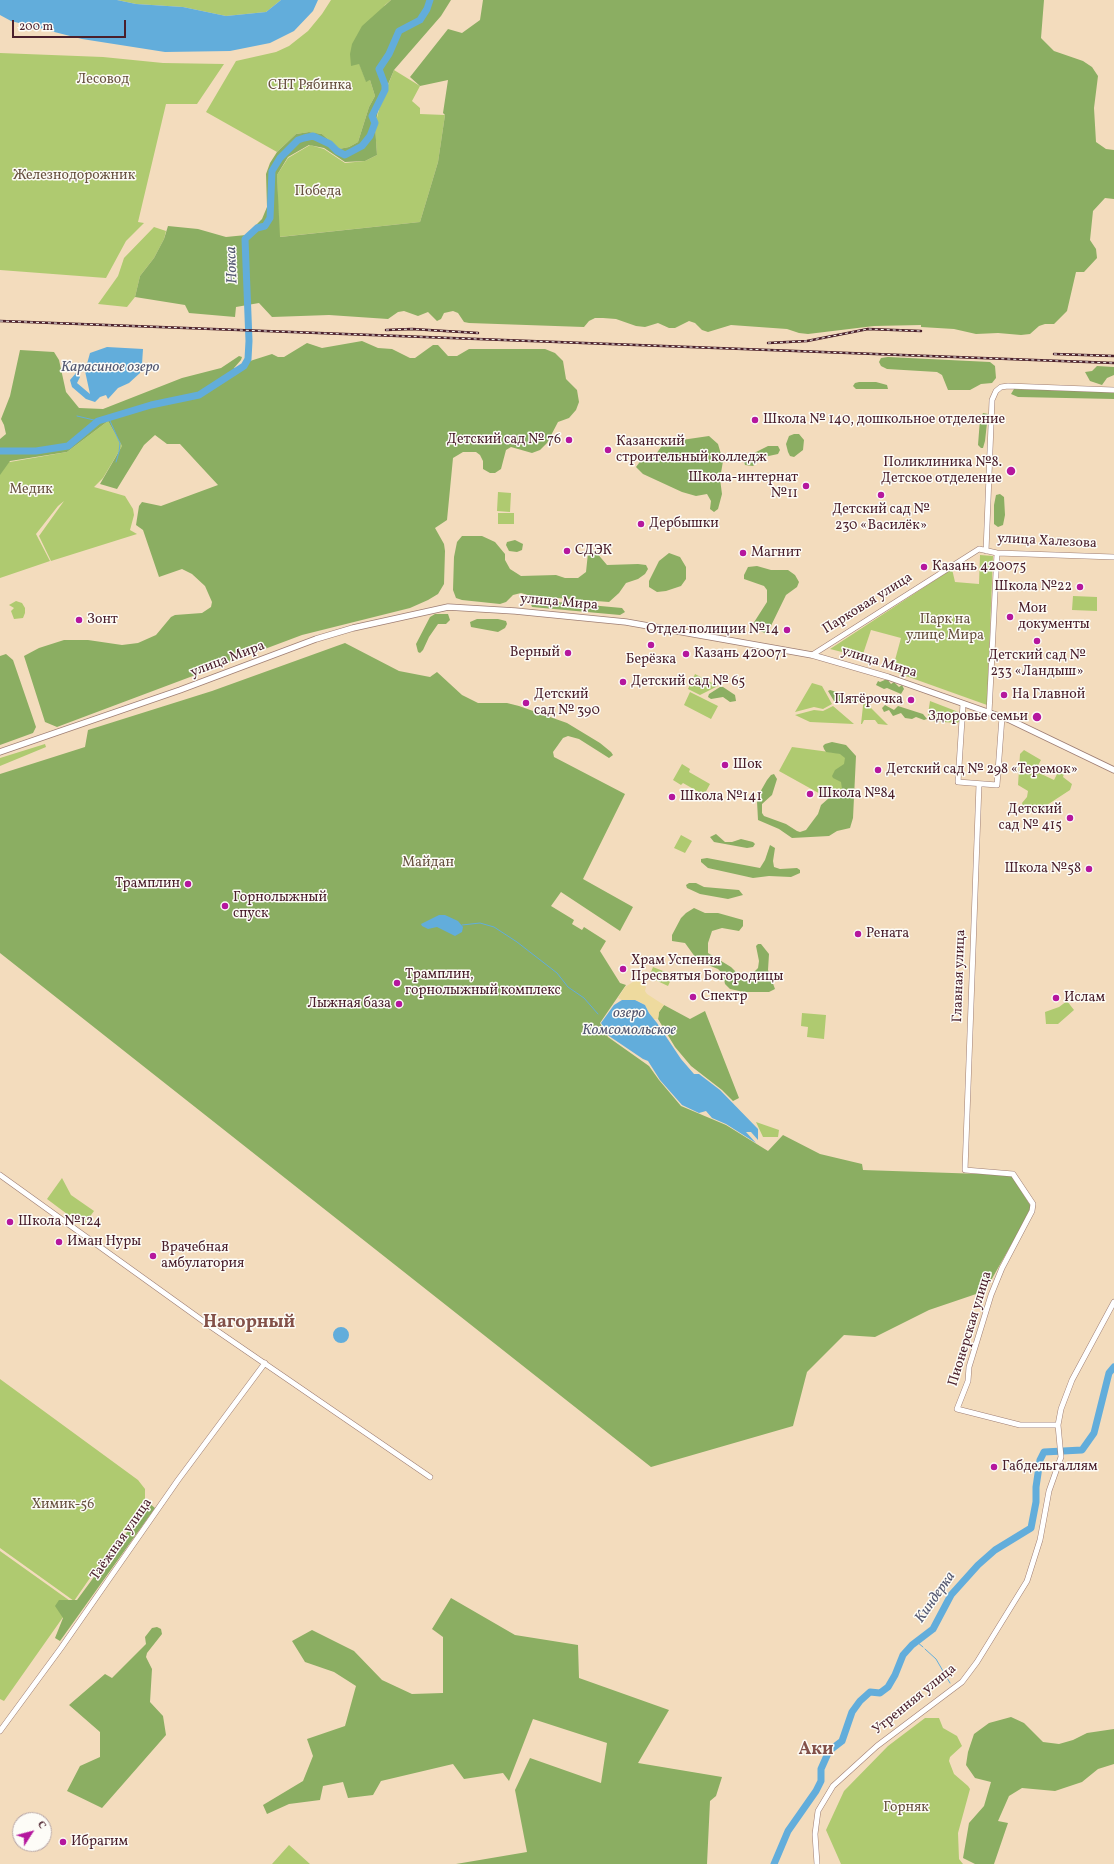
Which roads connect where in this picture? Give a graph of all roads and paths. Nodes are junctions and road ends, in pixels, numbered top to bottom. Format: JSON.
{"nodes":[{"id":1,"x":1114,"y":390,"type":"edge"},
{"id":2,"x":979,"y":549,"type":"joint"},
{"id":3,"x":986,"y":551,"type":"junction"},
{"id":4,"x":997,"y":553,"type":"junction"},
{"id":5,"x":1114,"y":557,"type":"edge"},
{"id":6,"x":812,"y":655,"type":"junction"},
{"id":7,"x":963,"y":704,"type":"junction"},
{"id":8,"x":989,"y":713,"type":"junction"},
{"id":9,"x":1002,"y":717,"type":"junction"},
{"id":10,"x":0,"y":752,"type":"edge"},
{"id":11,"x":1114,"y":770,"type":"edge"},
{"id":12,"x":979,"y":784,"type":"junction"},
{"id":13,"x":1013,"y":1174,"type":"joint"},
{"id":14,"x":0,"y":1175,"type":"edge"},
{"id":15,"x":1114,"y":1302,"type":"edge"},
{"id":16,"x":265,"y":1363,"type":"junction"},
{"id":17,"x":1058,"y":1425,"type":"junction"},
{"id":18,"x":430,"y":1477,"type":"dead end"},
{"id":19,"x":0,"y":1731,"type":"edge"},
{"id":20,"x":817,"y":1864,"type":"edge"}],
"edges":[{"from":1,"to":3,"type":"street"},
{"from":2,"to":3,"type":"street","name":"улица Халезова"},
{"from":2,"to":6,"type":"street","name":"Парковая улица"},
{"from":3,"to":4,"type":"street","name":"улица Халезова"},
{"from":4,"to":5,"type":"street","name":"улица Халезова"},
{"from":4,"to":8,"type":"street"},
{"from":6,"to":7,"type":"main road","name":"улица Мира"},
{"from":6,"to":10,"type":"main road","name":"улица Мира"},
{"from":7,"to":8,"type":"main road","name":"улица Мира"},
{"from":7,"to":12,"type":"street"},
{"from":8,"to":9,"type":"main road","name":"улица Мира"},
{"from":9,"to":11,"type":"main road","name":"улица Мира"},
{"from":9,"to":12,"type":"street"},
{"from":12,"to":13,"type":"street","name":"Главная улица"},
{"from":13,"to":17,"type":"street","name":"Пионерская улица"},
{"from":14,"to":16,"type":"street"},
{"from":15,"to":17,"type":"street"},
{"from":16,"to":18,"type":"street"},
{"from":16,"to":19,"type":"street","name":"Таёжная улица"},
{"from":17,"to":20,"type":"street","name":"Утренняя улица"}]}
